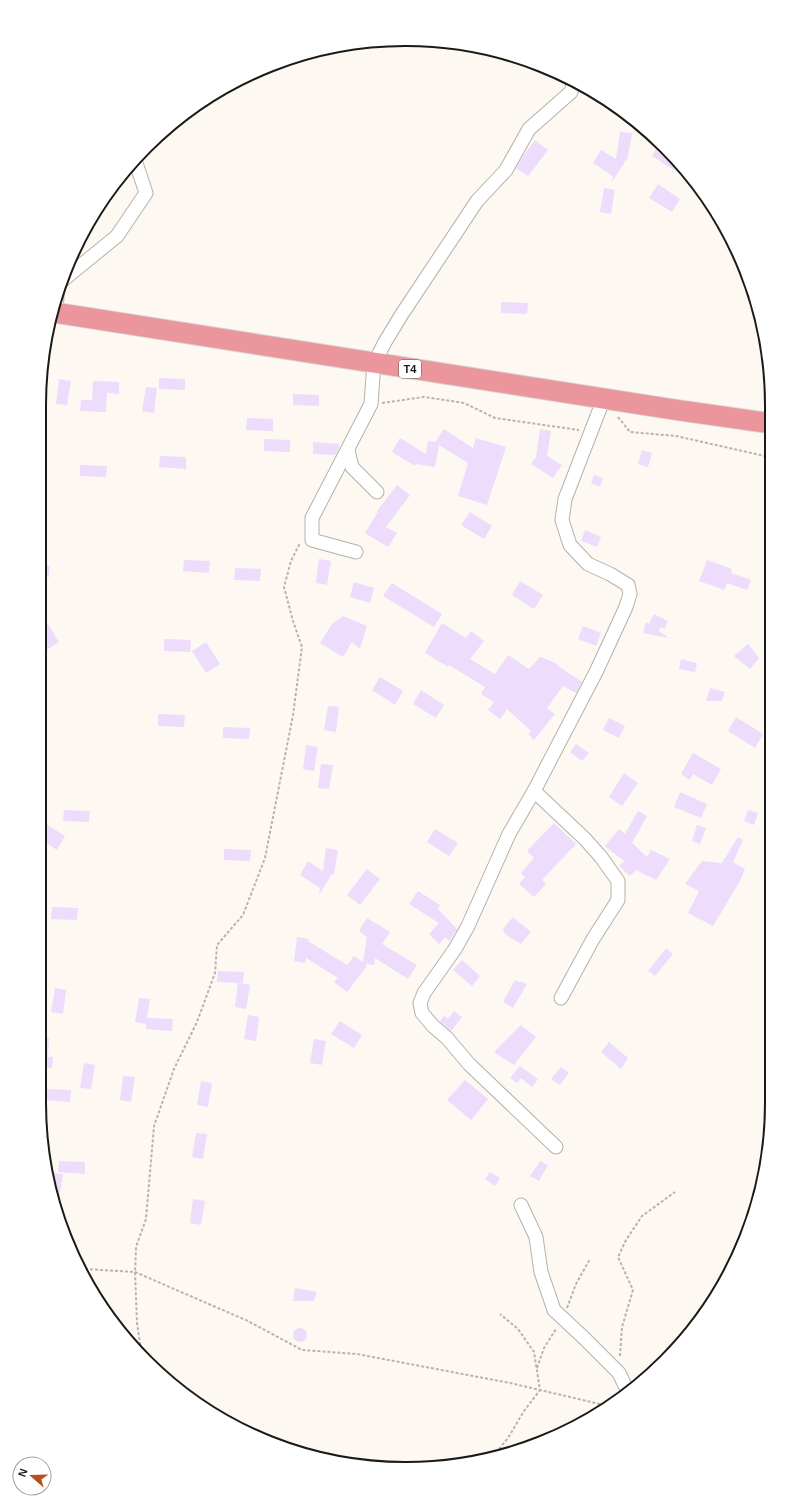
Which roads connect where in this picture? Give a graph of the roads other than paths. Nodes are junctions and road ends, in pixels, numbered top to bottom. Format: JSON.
{"nodes":[{"id":1,"x":572,"y":87,"type":"edge"},
{"id":2,"x":138,"y":165,"type":"edge"},
{"id":3,"x":71,"y":273,"type":"edge"},
{"id":4,"x":59,"y":308,"type":"edge"},
{"id":5,"x":374,"y":363,"type":"junction"},
{"id":6,"x":604,"y":398,"type":"junction"},
{"id":7,"x":765,"y":422,"type":"edge"},
{"id":8,"x":348,"y":450,"type":"junction"},
{"id":9,"x":377,"y":492,"type":"dead end"},
{"id":10,"x":356,"y":552,"type":"dead end"},
{"id":11,"x":534,"y":792,"type":"junction"},
{"id":12,"x":561,"y":998,"type":"dead end"},
{"id":13,"x":556,"y":1146,"type":"dead end"},
{"id":14,"x":521,"y":1205,"type":"dead end"},
{"id":15,"x":626,"y":1387,"type":"edge"}],
"edges":[{"from":1,"to":5,"type":"street"},
{"from":2,"to":3,"type":"street"},
{"from":4,"to":5,"type":"highway","number":"T4"},
{"from":5,"to":6,"type":"highway","number":"T4"},
{"from":5,"to":8,"type":"street"},
{"from":6,"to":7,"type":"highway","number":"T4"},
{"from":6,"to":11,"type":"street"},
{"from":8,"to":9,"type":"street"},
{"from":8,"to":10,"type":"street"},
{"from":11,"to":12,"type":"street"},
{"from":11,"to":13,"type":"street"},
{"from":14,"to":15,"type":"street"}]}
